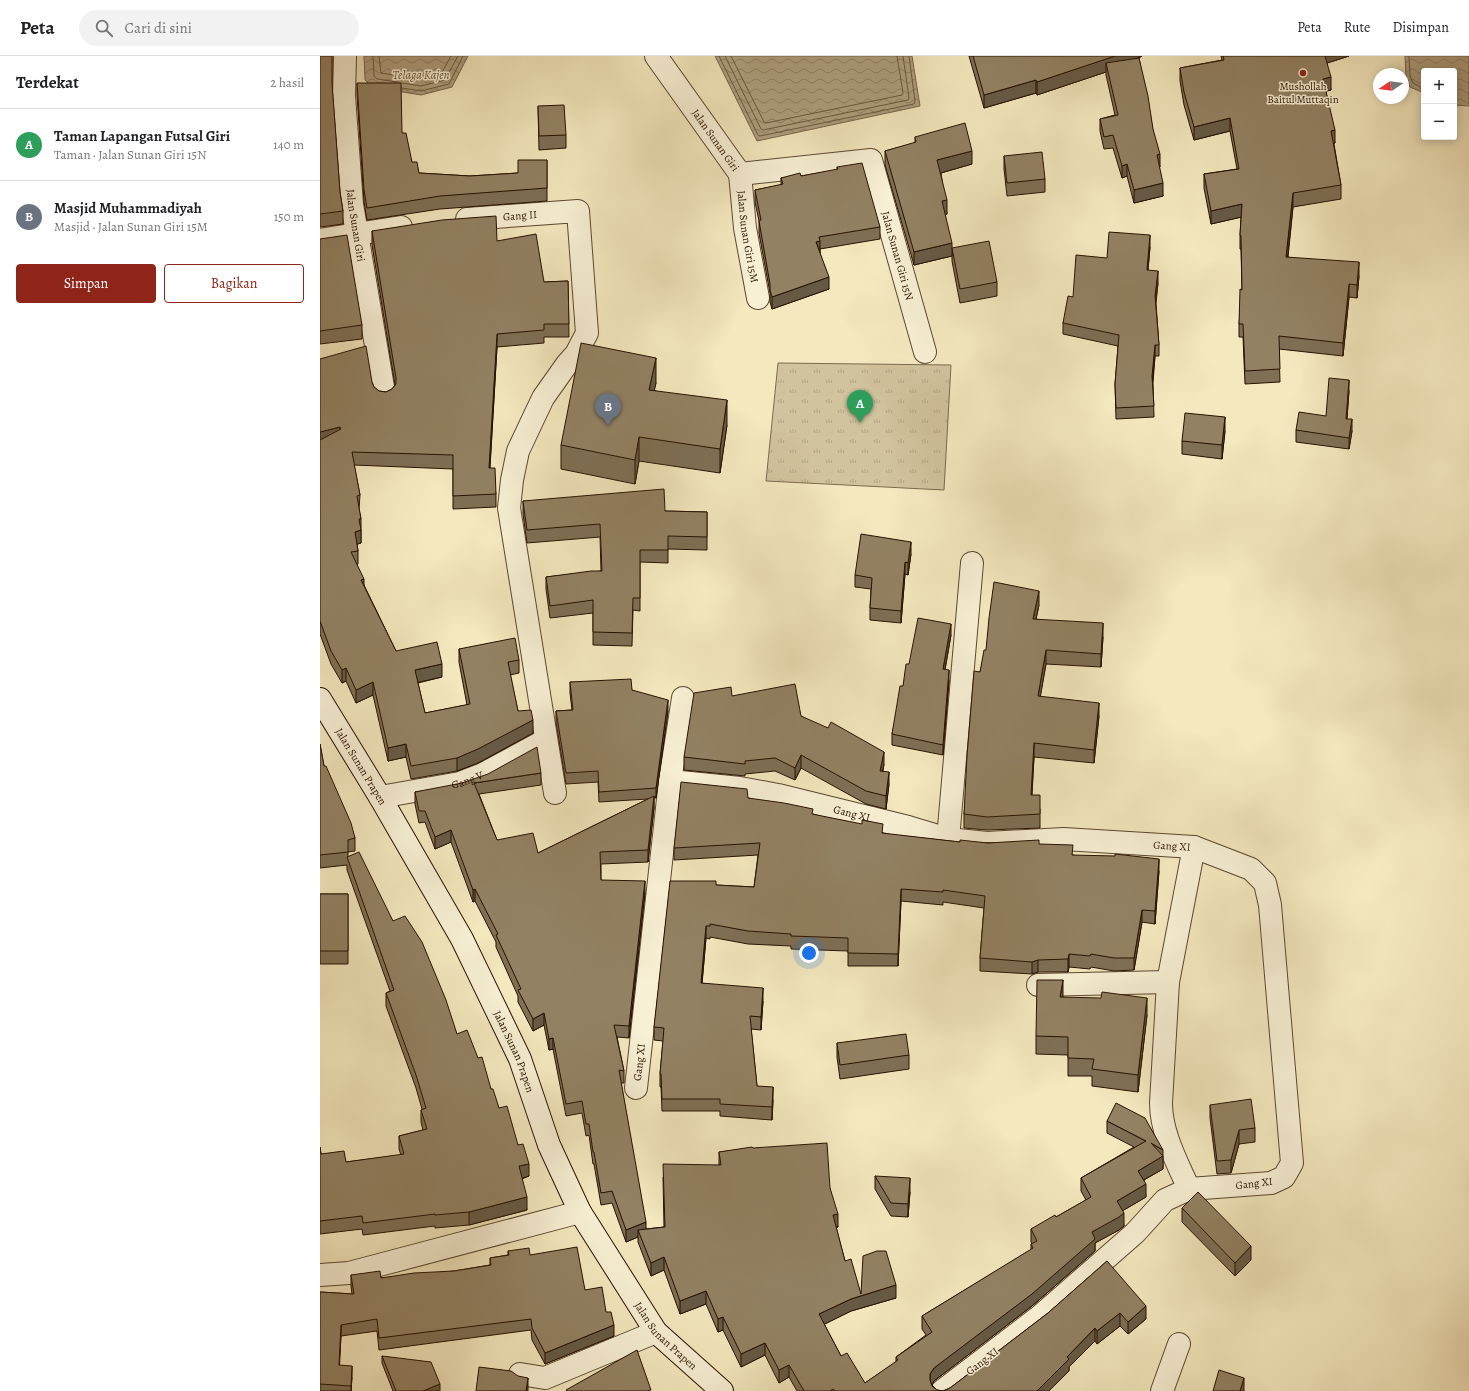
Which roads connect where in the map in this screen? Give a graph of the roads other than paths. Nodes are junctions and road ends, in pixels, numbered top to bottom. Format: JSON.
{"nodes":[{"id":1,"x":345,"y":56,"type":"edge"},
{"id":2,"x":656,"y":56,"type":"edge"},
{"id":3,"x":871,"y":160,"type":"joint"},
{"id":4,"x":740,"y":174,"type":"junction"},
{"id":5,"x":448,"y":220,"type":"edge"},
{"id":6,"x":420,"y":224,"type":"edge"},
{"id":7,"x":358,"y":235,"type":"junction"},
{"id":8,"x":320,"y":240,"type":"edge"},
{"id":9,"x":758,"y":298,"type":"dead end"},
{"id":10,"x":925,"y":352,"type":"dead end"},
{"id":11,"x":384,"y":393,"type":"edge"},
{"id":12,"x":972,"y":563,"type":"dead end"},
{"id":13,"x":683,"y":698,"type":"dead end"},
{"id":14,"x":320,"y":699,"type":"edge"},
{"id":15,"x":546,"y":740,"type":"junction"},
{"id":16,"x":670,"y":780,"type":"junction"},
{"id":17,"x":555,"y":793,"type":"dead end"},
{"id":18,"x":380,"y":797,"type":"junction"},
{"id":19,"x":948,"y":839,"type":"junction"},
{"id":20,"x":1194,"y":847,"type":"junction"},
{"id":21,"x":1168,"y":982,"type":"junction"},
{"id":22,"x":1038,"y":986,"type":"edge"},
{"id":23,"x":636,"y":1088,"type":"dead end"},
{"id":24,"x":1189,"y":1189,"type":"junction"},
{"id":25,"x":580,"y":1212,"type":"junction"},
{"id":26,"x":320,"y":1275,"type":"edge"},
{"id":27,"x":656,"y":1332,"type":"junction"},
{"id":28,"x":1179,"y":1344,"type":"dead end"},
{"id":29,"x":520,"y":1374,"type":"dead end"},
{"id":30,"x":722,"y":1391,"type":"edge"},
{"id":31,"x":942,"y":1391,"type":"edge"},
{"id":32,"x":1162,"y":1391,"type":"edge"}],
"edges":[{"from":1,"to":7,"type":"street","name":"Jalan Sunan Giri"},
{"from":2,"to":4,"type":"street","name":"Jalan Sunan Giri"},
{"from":3,"to":4,"type":"street","name":"Jalan Sunan Giri"},
{"from":3,"to":10,"type":"street","name":"Jalan Sunan Giri 15N"},
{"from":4,"to":9,"type":"street","name":"Jalan Sunan Giri 15M"},
{"from":5,"to":15,"type":"street","name":"Gang II"},
{"from":6,"to":7,"type":"street"},
{"from":7,"to":8,"type":"street"},
{"from":7,"to":11,"type":"street","name":"Jalan Sunan Giri"},
{"from":12,"to":19,"type":"street"},
{"from":13,"to":16,"type":"street"},
{"from":14,"to":18,"type":"street","name":"Jalan Sunan Prapen"},
{"from":15,"to":17,"type":"street"},
{"from":15,"to":18,"type":"street","name":"Gang V"},
{"from":16,"to":19,"type":"street","name":"Gang XI"},
{"from":16,"to":23,"type":"street","name":"Gang XI"},
{"from":18,"to":25,"type":"street","name":"Jalan Sunan Prapen"},
{"from":19,"to":20,"type":"street","name":"Gang XI"},
{"from":20,"to":21,"type":"street"},
{"from":20,"to":24,"type":"street","name":"Gang XI"},
{"from":21,"to":22,"type":"street"},
{"from":21,"to":24,"type":"street"},
{"from":24,"to":31,"type":"street","name":"Gang XI"},
{"from":25,"to":26,"type":"street"},
{"from":25,"to":27,"type":"street","name":"Jalan Sunan Prapen"},
{"from":27,"to":29,"type":"street"},
{"from":27,"to":30,"type":"street","name":"Jalan Sunan Prapen"},
{"from":28,"to":32,"type":"street"}]}
